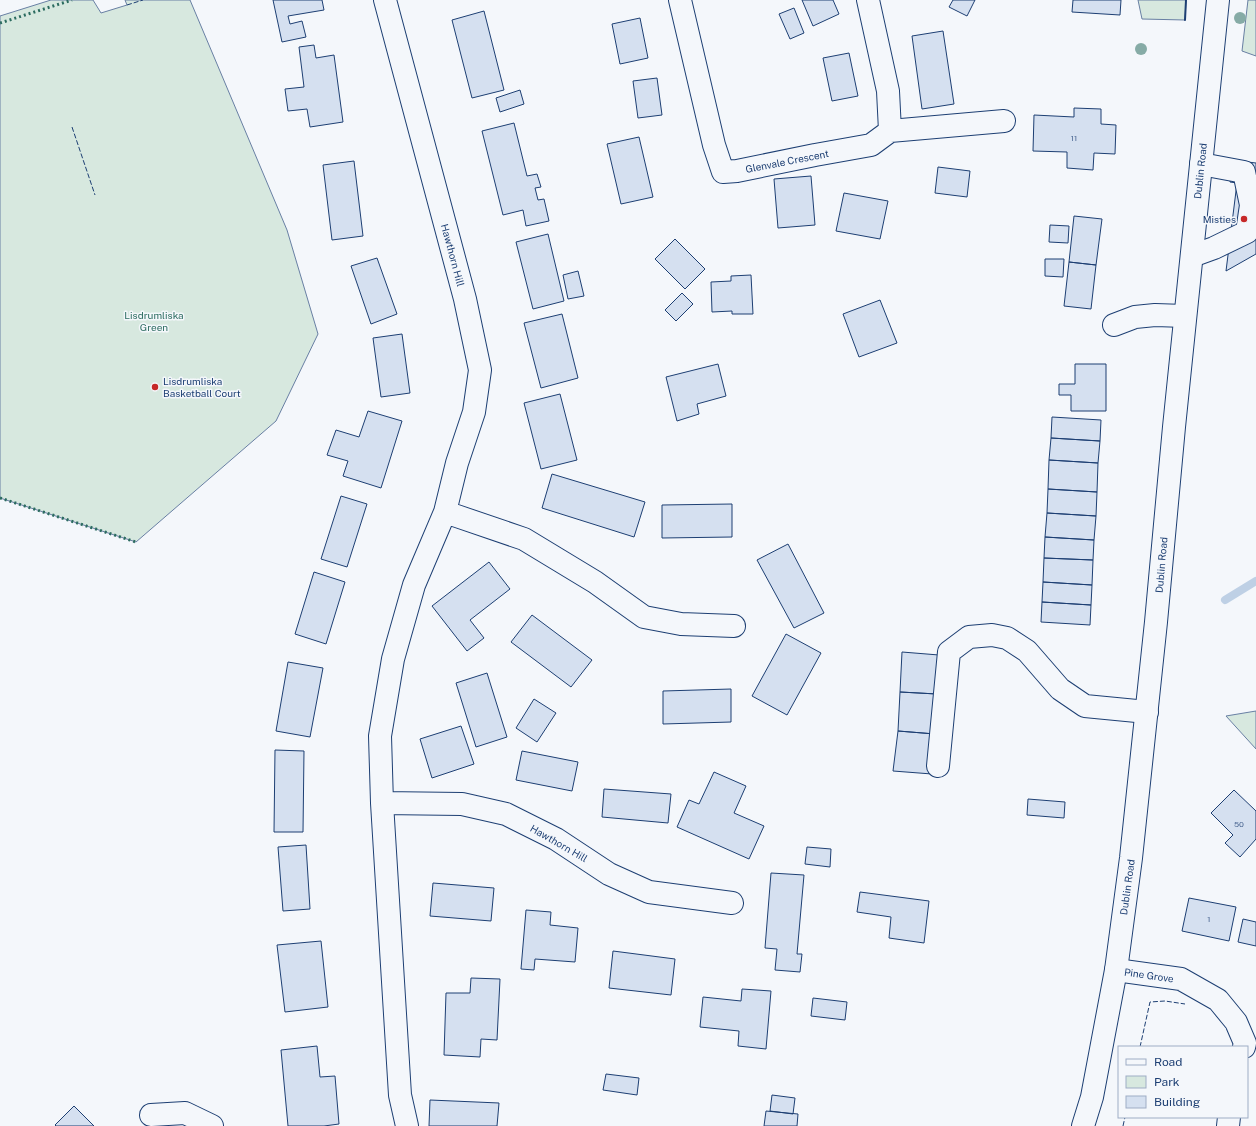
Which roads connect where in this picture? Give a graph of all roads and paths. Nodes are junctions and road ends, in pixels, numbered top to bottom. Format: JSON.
{"nodes":[{"id":1,"x":385,"y":0,"type":"edge"},
{"id":2,"x":680,"y":0,"type":"edge"},
{"id":3,"x":868,"y":0,"type":"edge"},
{"id":4,"x":1218,"y":0,"type":"edge"},
{"id":5,"x":1004,"y":120,"type":"dead end"},
{"id":6,"x":890,"y":131,"type":"junction"},
{"id":7,"x":1201,"y":164,"type":"junction"},
{"id":8,"x":1192,"y":256,"type":"junction"},
{"id":9,"x":1185,"y":316,"type":"junction"},
{"id":10,"x":1114,"y":325,"type":"dead end"},
{"id":11,"x":445,"y":512,"type":"junction"},
{"id":12,"x":734,"y":626,"type":"dead end"},
{"id":13,"x":1147,"y":712,"type":"junction"},
{"id":14,"x":938,"y":766,"type":"dead end"},
{"id":15,"x":382,"y":803,"type":"junction"},
{"id":16,"x":732,"y":903,"type":"dead end"},
{"id":17,"x":1116,"y":970,"type":"junction"},
{"id":18,"x":1244,"y":1046,"type":"edge"},
{"id":19,"x":151,"y":1115,"type":"dead end"},
{"id":20,"x":212,"y":1126,"type":"edge"},
{"id":21,"x":407,"y":1126,"type":"edge"},
{"id":22,"x":1083,"y":1126,"type":"edge"}],
"edges":[{"from":1,"to":11,"type":"street","name":"Hawthorn Hill"},
{"from":2,"to":6,"type":"street","name":"Glenvale Crescent"},
{"from":3,"to":6,"type":"street"},
{"from":4,"to":7,"type":"street","name":"Dublin Road"},
{"from":5,"to":6,"type":"street"},
{"from":7,"to":8,"type":"street","name":"Dublin Road"},
{"from":7,"to":8,"type":"street"},
{"from":8,"to":9,"type":"street","name":"Dublin Road"},
{"from":9,"to":10,"type":"street"},
{"from":9,"to":13,"type":"street","name":"Dublin Road"},
{"from":11,"to":12,"type":"street"},
{"from":11,"to":15,"type":"street","name":"Hawthorn Hill"},
{"from":13,"to":14,"type":"street"},
{"from":13,"to":17,"type":"street","name":"Dublin Road"},
{"from":15,"to":16,"type":"street","name":"Hawthorn Hill"},
{"from":15,"to":21,"type":"street","name":"Hawthorn Hill"},
{"from":17,"to":18,"type":"street","name":"Pine Grove"},
{"from":17,"to":22,"type":"street","name":"Dublin Road"},
{"from":19,"to":20,"type":"street"}]}
